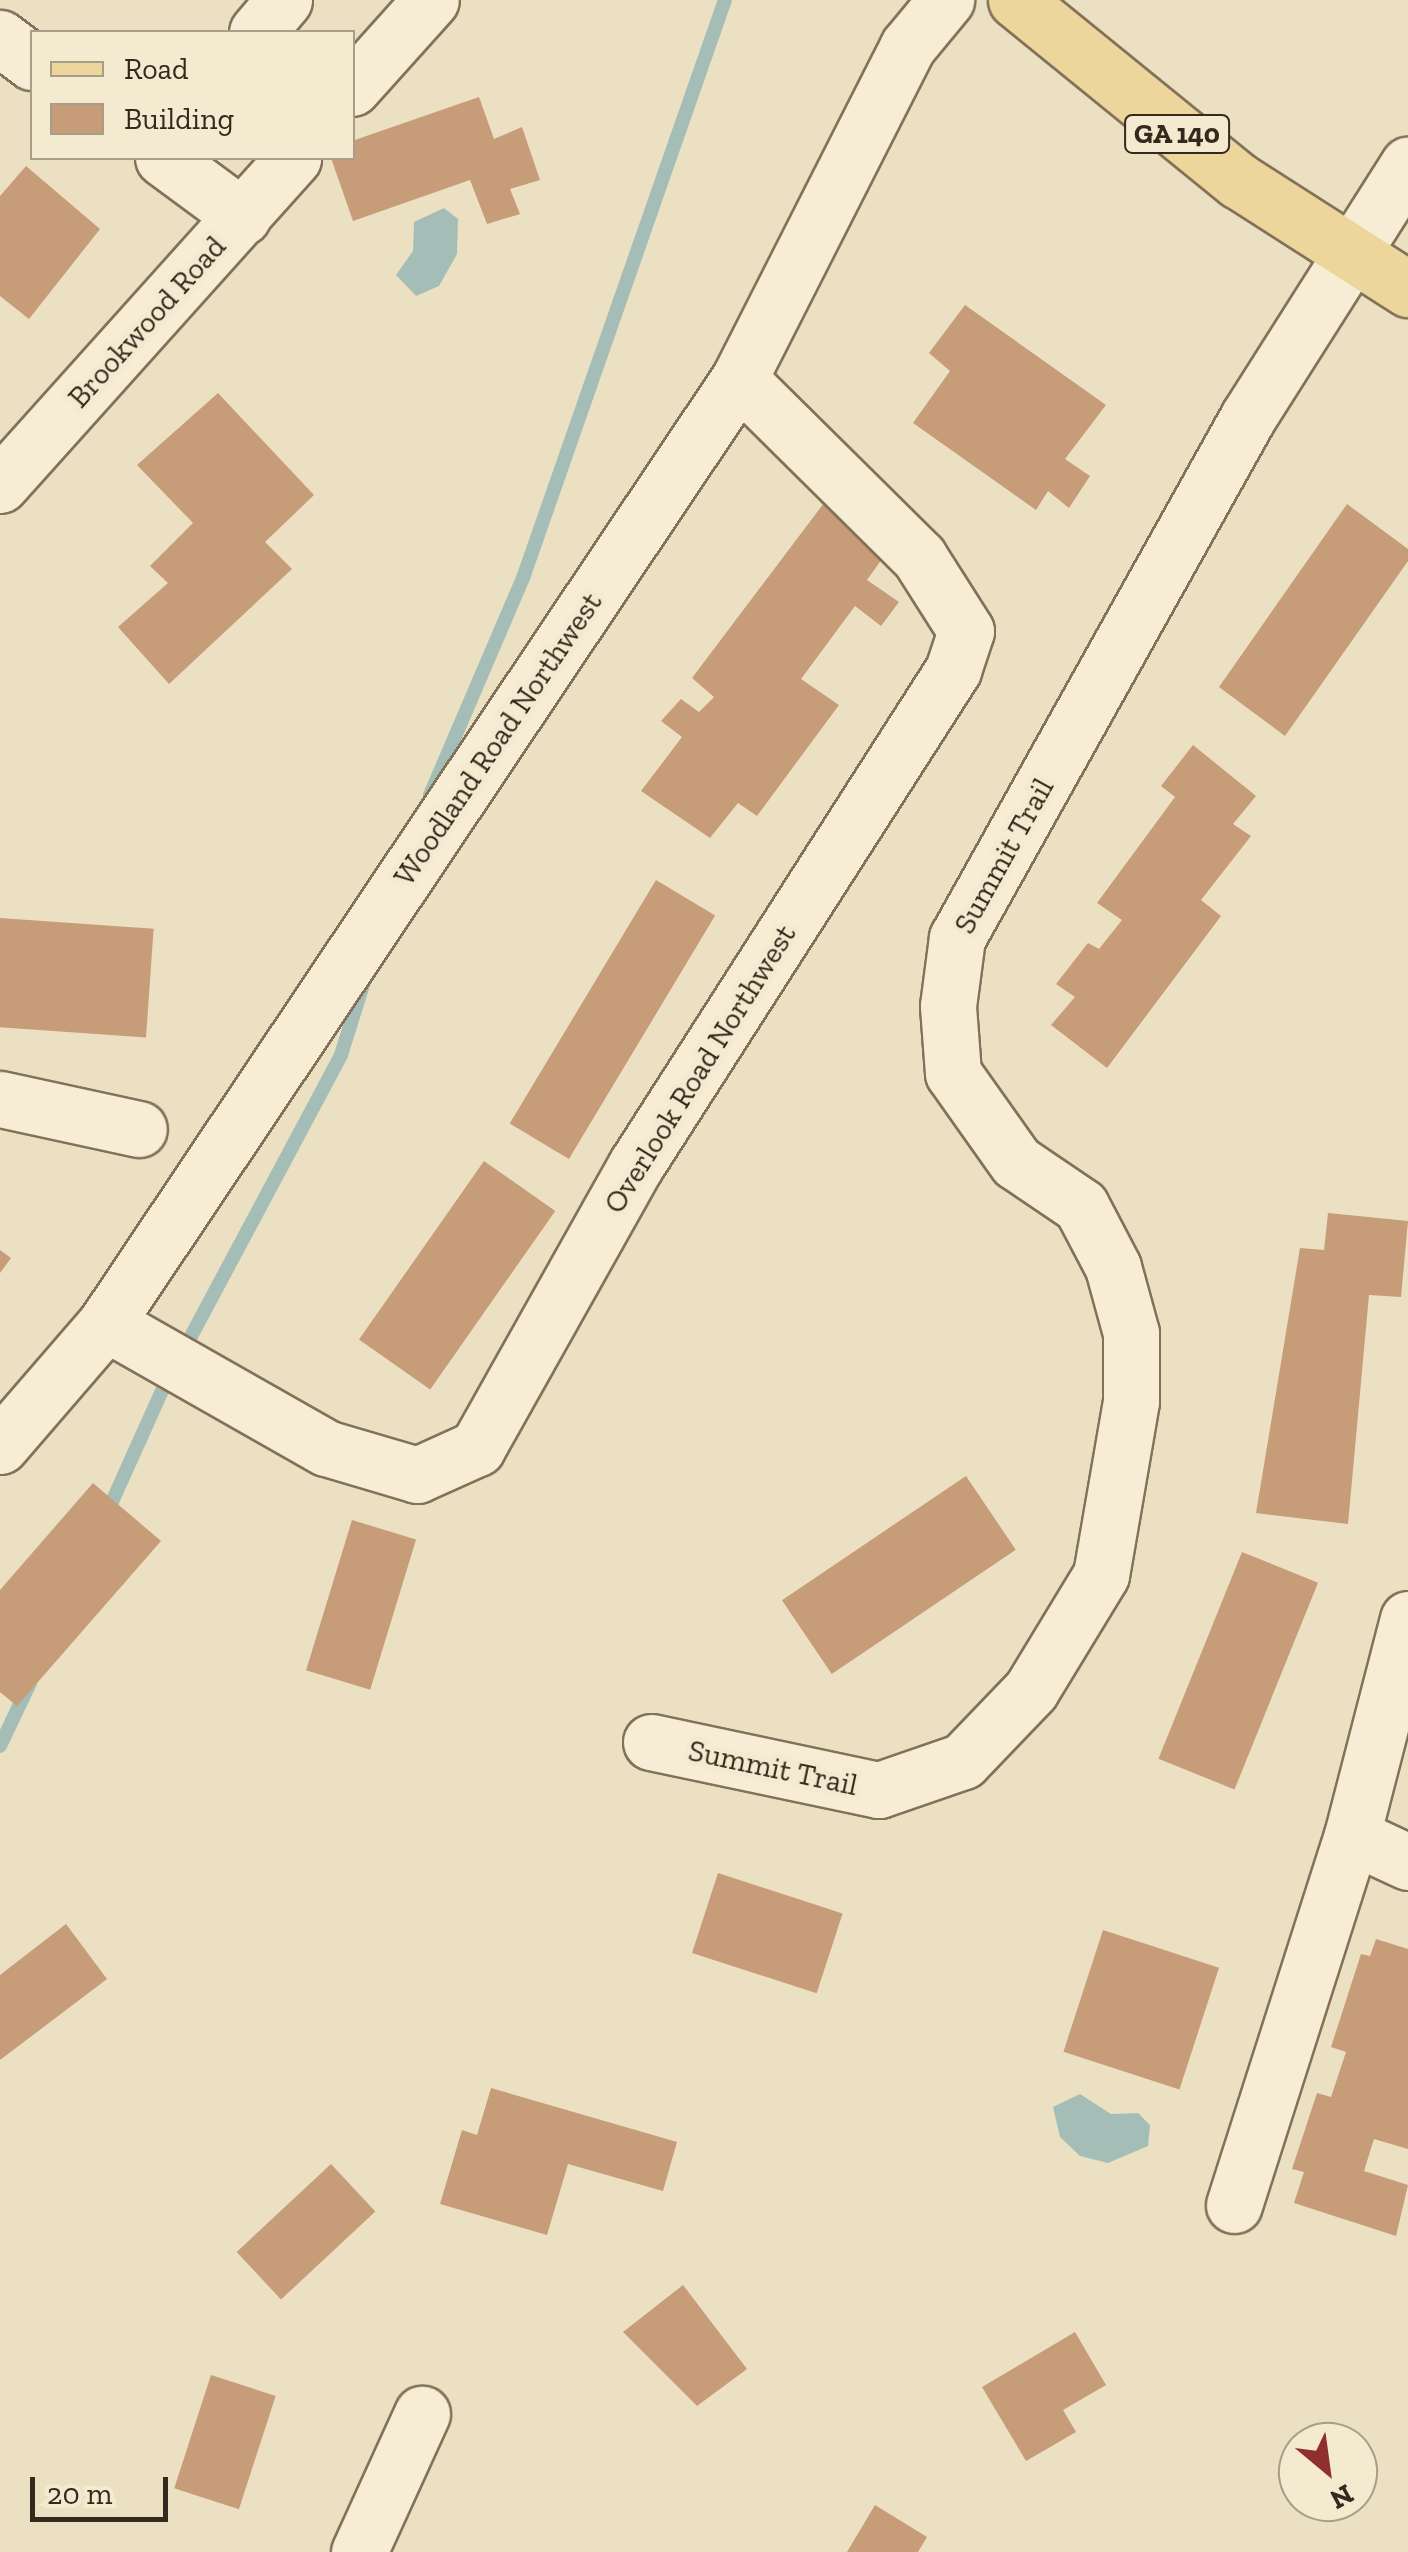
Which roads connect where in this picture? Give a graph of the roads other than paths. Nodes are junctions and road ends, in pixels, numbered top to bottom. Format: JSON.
{"nodes":[{"id":1,"x":284,"y":0,"type":"edge"},
{"id":2,"x":431,"y":0,"type":"edge"},
{"id":3,"x":946,"y":0,"type":"edge"},
{"id":4,"x":1016,"y":0,"type":"edge"},
{"id":5,"x":259,"y":30,"type":"edge"},
{"id":6,"x":0,"y":38,"type":"edge"},
{"id":7,"x":30,"y":60,"type":"edge"},
{"id":8,"x":355,"y":85,"type":"edge"},
{"id":9,"x":165,"y":160,"type":"edge"},
{"id":10,"x":291,"y":160,"type":"edge"},
{"id":11,"x":1408,"y":165,"type":"edge"},
{"id":12,"x":243,"y":216,"type":"junction"},
{"id":13,"x":1349,"y":253,"type":"junction"},
{"id":14,"x":1408,"y":288,"type":"edge"},
{"id":15,"x":739,"y":379,"type":"junction"},
{"id":16,"x":0,"y":485,"type":"edge"},
{"id":17,"x":0,"y":1099,"type":"edge"},
{"id":18,"x":139,"y":1129,"type":"dead end"},
{"id":19,"x":106,"y":1323,"type":"junction"},
{"id":20,"x":0,"y":1446,"type":"edge"},
{"id":21,"x":1408,"y":1619,"type":"edge"},
{"id":22,"x":651,"y":1742,"type":"dead end"},
{"id":23,"x":1352,"y":1836,"type":"junction"},
{"id":24,"x":1408,"y":1862,"type":"edge"},
{"id":25,"x":1234,"y":2205,"type":"dead end"},
{"id":26,"x":422,"y":2414,"type":"dead end"},
{"id":27,"x":359,"y":2552,"type":"edge"}],
"edges":[{"from":1,"to":5,"type":"street"},
{"from":2,"to":8,"type":"street"},
{"from":3,"to":15,"type":"street","name":"Woodland Road Northwest"},
{"from":4,"to":13,"type":"main road","number":"GA 140"},
{"from":6,"to":7,"type":"street"},
{"from":9,"to":12,"type":"street"},
{"from":10,"to":12,"type":"street","name":"Brookwood Road"},
{"from":11,"to":13,"type":"street","name":"Summit Trail"},
{"from":12,"to":16,"type":"street","name":"Brookwood Road"},
{"from":13,"to":14,"type":"main road","number":"GA 140"},
{"from":13,"to":22,"type":"street","name":"Summit Trail"},
{"from":15,"to":19,"type":"street","name":"Woodland Road Northwest"},
{"from":15,"to":19,"type":"street","name":"Overlook Road Northwest"},
{"from":17,"to":18,"type":"street"},
{"from":19,"to":20,"type":"street","name":"Woodland Road Northwest"},
{"from":21,"to":23,"type":"street"},
{"from":23,"to":24,"type":"street"},
{"from":23,"to":25,"type":"street"},
{"from":26,"to":27,"type":"street"}]}
